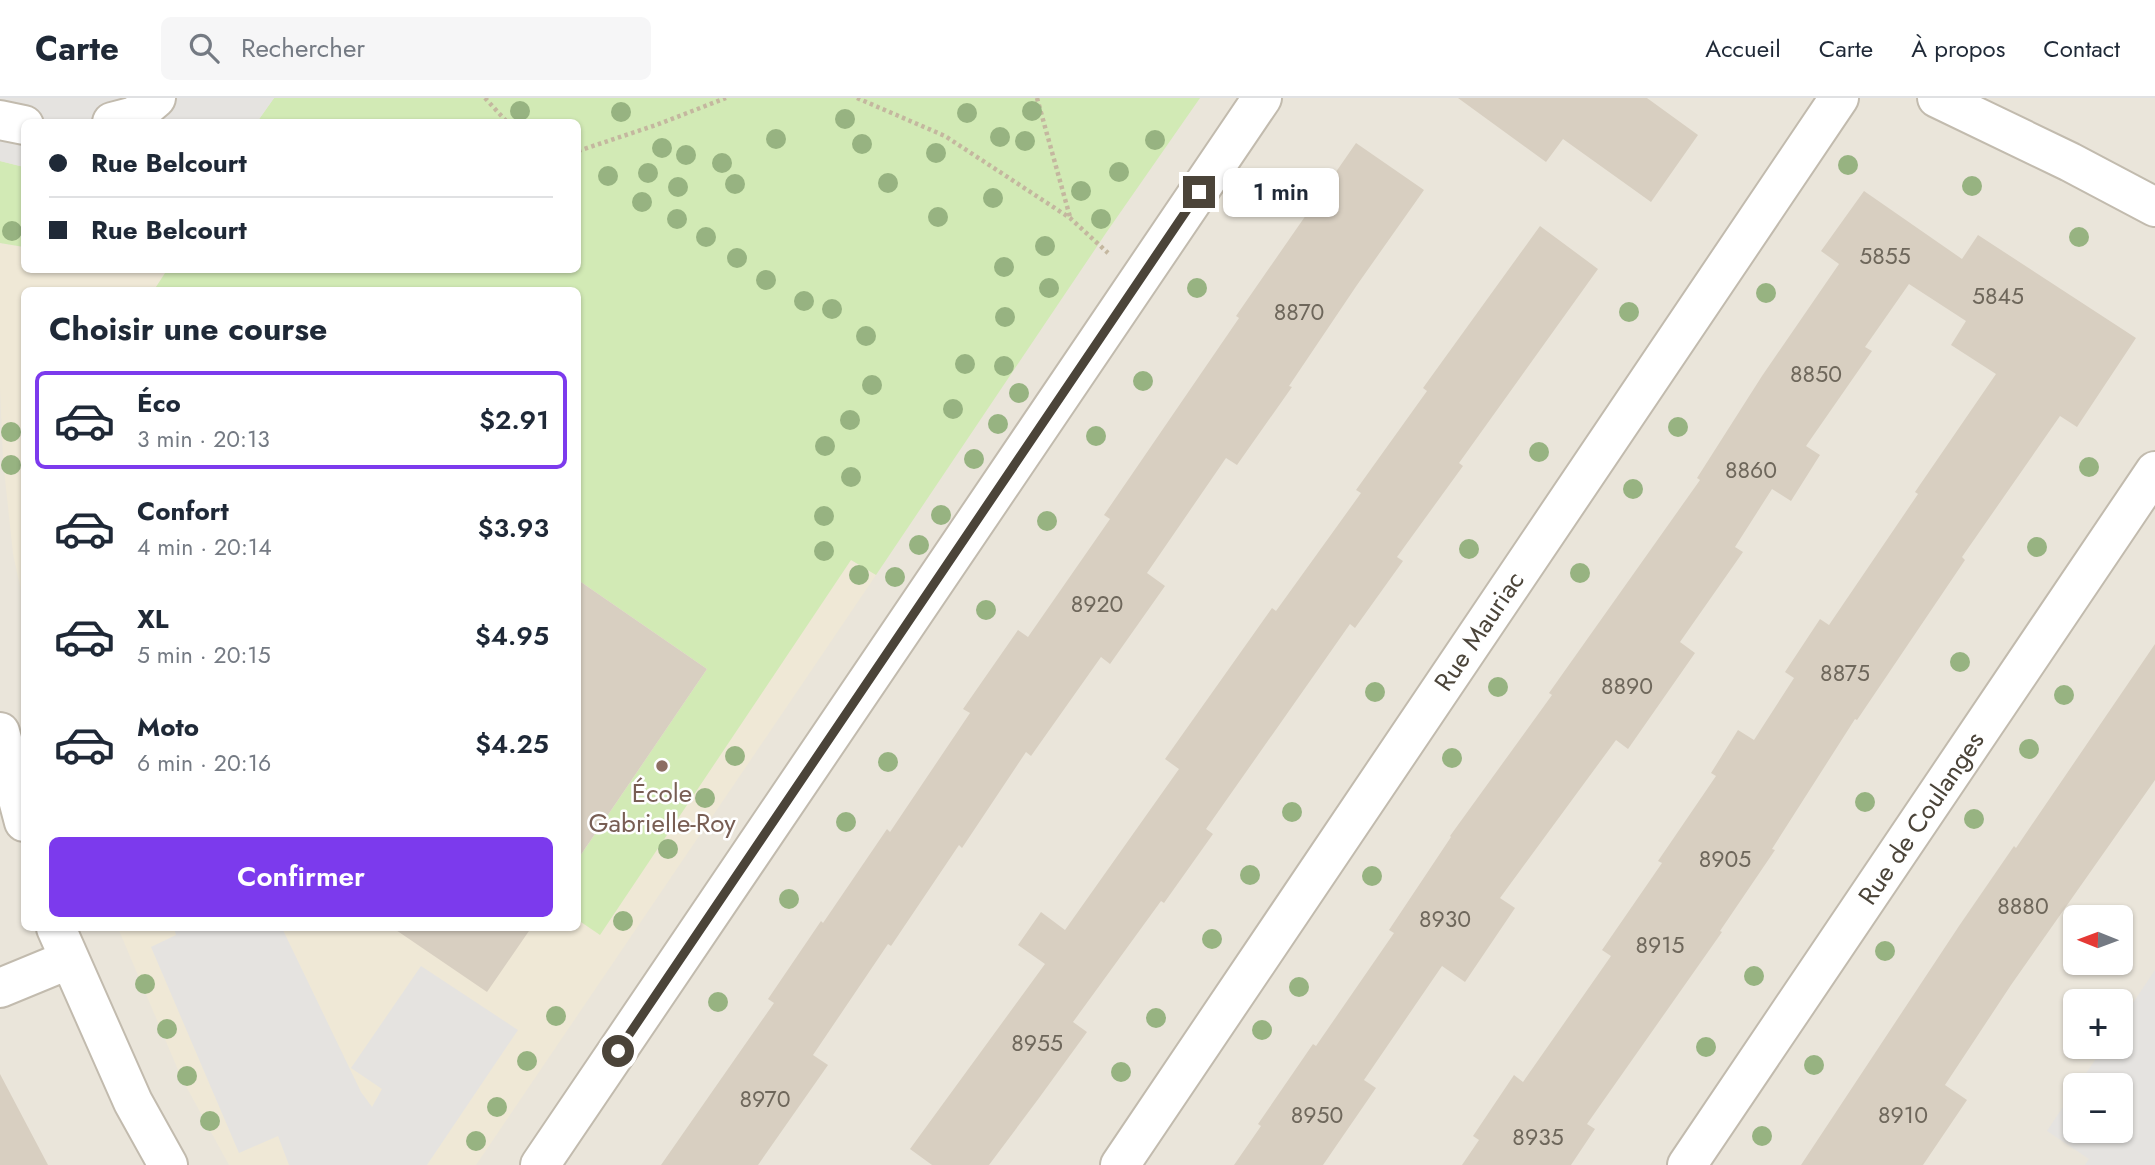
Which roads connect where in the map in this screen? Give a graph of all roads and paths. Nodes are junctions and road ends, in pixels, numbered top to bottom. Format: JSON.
{"nodes":[{"id":1,"x":156,"y":98,"type":"edge"},
{"id":2,"x":485,"y":98,"type":"edge"},
{"id":3,"x":726,"y":98,"type":"edge"},
{"id":4,"x":857,"y":98,"type":"edge"},
{"id":5,"x":1037,"y":98,"type":"edge"},
{"id":6,"x":1262,"y":98,"type":"edge"},
{"id":7,"x":1839,"y":98,"type":"edge"},
{"id":8,"x":1937,"y":98,"type":"edge"},
{"id":9,"x":124,"y":119,"type":"edge"},
{"id":10,"x":504,"y":119,"type":"edge"},
{"id":11,"x":0,"y":120,"type":"edge"},
{"id":12,"x":21,"y":124,"type":"edge"},
{"id":13,"x":581,"y":150,"type":"edge"},
{"id":14,"x":2155,"y":207,"type":"edge"},
{"id":15,"x":1070,"y":218,"type":"junction"},
{"id":16,"x":1140,"y":281,"type":"junction"},
{"id":17,"x":2155,"y":471,"type":"edge"},
{"id":18,"x":0,"y":732,"type":"edge"},
{"id":19,"x":21,"y":811,"type":"edge"},
{"id":20,"x":62,"y":944,"type":"edge"},
{"id":21,"x":0,"y":988,"type":"edge"},
{"id":22,"x":168,"y":1165,"type":"edge"},
{"id":23,"x":540,"y":1165,"type":"edge"},
{"id":24,"x":1120,"y":1165,"type":"edge"},
{"id":25,"x":1687,"y":1165,"type":"edge"}],
"edges":[{"from":1,"to":9,"type":"street"},
{"from":2,"to":10,"type":"path"},
{"from":3,"to":13,"type":"path"},
{"from":4,"to":15,"type":"path"},
{"from":5,"to":15,"type":"path"},
{"from":6,"to":16,"type":"street"},
{"from":7,"to":24,"type":"street","name":"Rue Mauriac"},
{"from":8,"to":14,"type":"street"},
{"from":11,"to":12,"type":"street"},
{"from":15,"to":16,"type":"path"},
{"from":16,"to":23,"type":"street"},
{"from":17,"to":25,"type":"street","name":"Rue de Coulanges"},
{"from":18,"to":19,"type":"street"},
{"from":20,"to":21,"type":"street"},
{"from":20,"to":22,"type":"street"}]}
